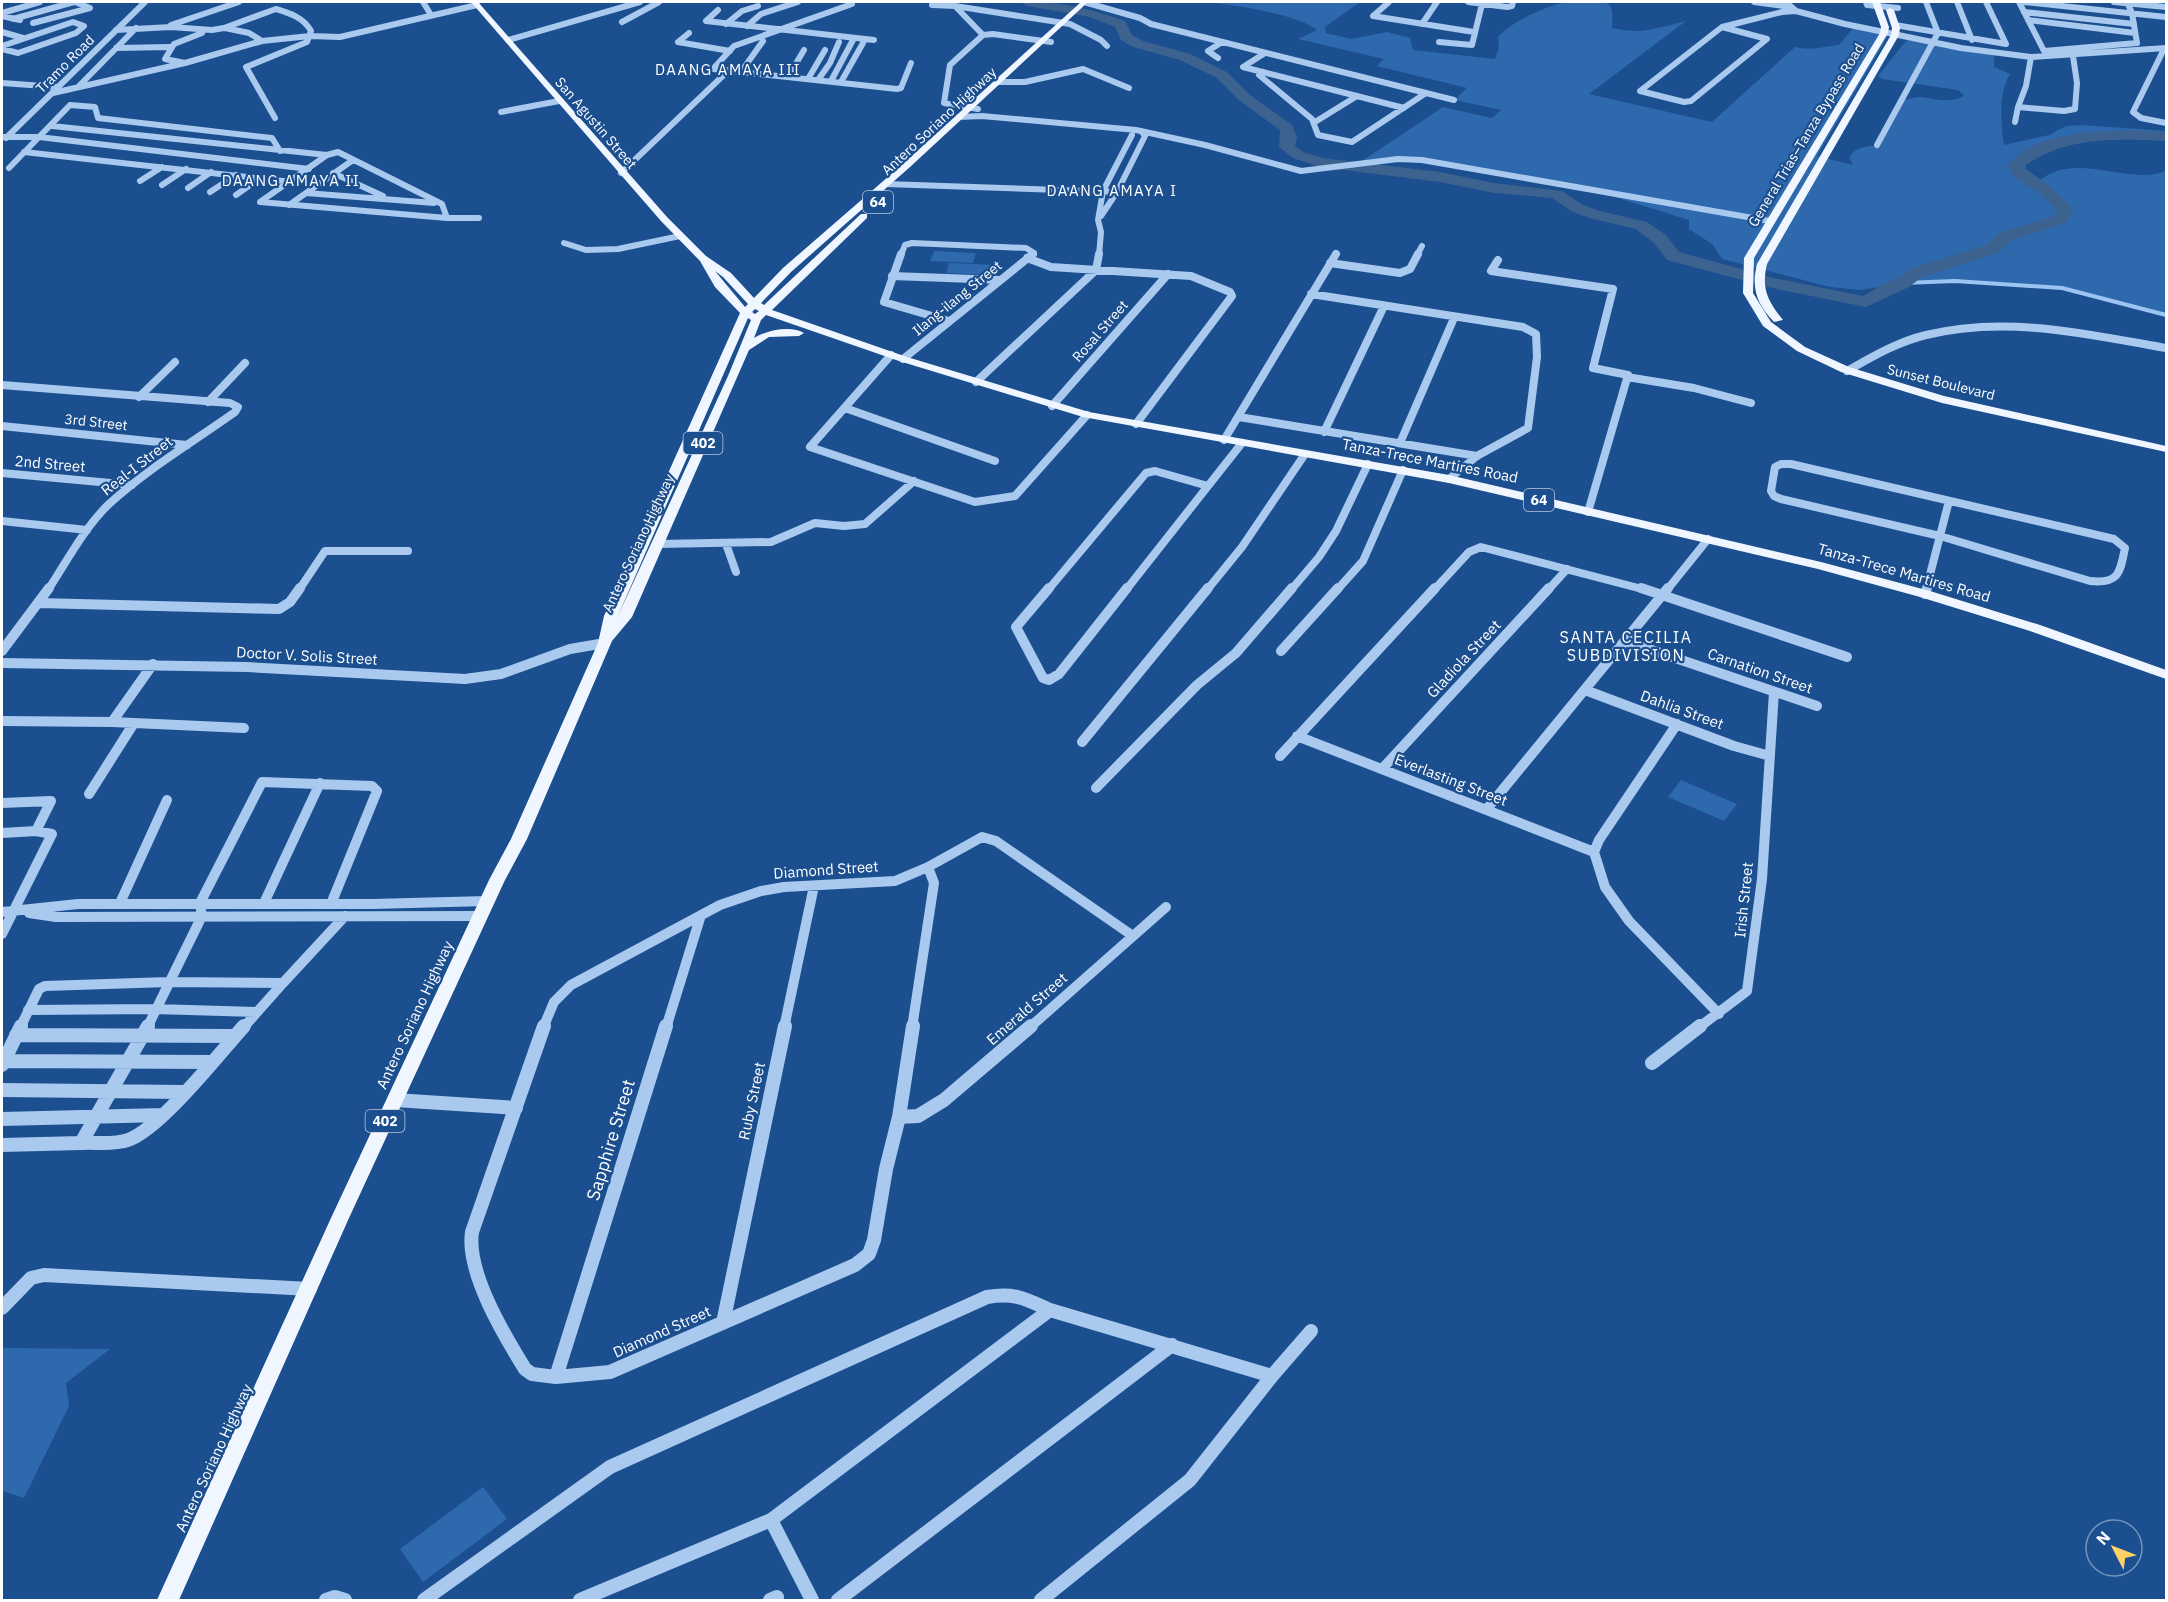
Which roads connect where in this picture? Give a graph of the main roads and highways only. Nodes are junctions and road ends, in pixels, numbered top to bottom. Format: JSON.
{"nodes":[{"id":1,"x":475,"y":3,"type":"edge"},
{"id":2,"x":1087,"y":4,"type":"edge"},
{"id":3,"x":1877,"y":4,"type":"edge"},
{"id":4,"x":1888,"y":4,"type":"edge"},
{"id":5,"x":969,"y":113,"type":"junction"},
{"id":6,"x":1745,"y":283,"type":"joint"},
{"id":7,"x":1759,"y":285,"type":"joint"},
{"id":8,"x":789,"y":288,"type":"junction"},
{"id":9,"x":764,"y":310,"type":"junction"},
{"id":10,"x":751,"y":312,"type":"junction"},
{"id":11,"x":804,"y":330,"type":"junction"},
{"id":12,"x":746,"y":348,"type":"junction"},
{"id":13,"x":1851,"y":369,"type":"junction"},
{"id":14,"x":2166,"y":443,"type":"edge"},
{"id":15,"x":2166,"y":449,"type":"edge"},
{"id":16,"x":605,"y":643,"type":"junction"},
{"id":17,"x":2166,"y":675,"type":"edge"},
{"id":18,"x":168,"y":1600,"type":"edge"}],
"edges":[{"from":1,"to":10,"type":"main road","name":"San Agustin Street"},
{"from":2,"to":5,"type":"main road","name":"Antero Soriano Highway","number":"64"},
{"from":3,"to":6,"type":"main road","name":"General Trias–Tanza Bypass Road"},
{"from":4,"to":7,"type":"main road","name":"General Trias–Tanza Bypass Road"},
{"from":5,"to":8,"type":"main road","name":"Antero Soriano Highway","number":"64"},
{"from":5,"to":10,"type":"main road","name":"Antero Soriano Highway","number":"64"},
{"from":6,"to":13,"type":"main road","name":"Sunset Boulevard"},
{"from":7,"to":13,"type":"main road","name":"Sunset Boulevard"},
{"from":8,"to":9,"type":"main road","name":"Antero Soriano Highway","number":"64"},
{"from":8,"to":11,"type":"main road"},
{"from":9,"to":10,"type":"main road","name":"Antero Soriano Highway","number":"64"},
{"from":9,"to":11,"type":"main road","name":"Tanza-Trece Martires Road","number":"64"},
{"from":10,"to":11,"type":"main road","name":"Tanza-Trece Martires Road","number":"64"},
{"from":10,"to":12,"type":"main road","name":"Antero Soriano Highway","number":"402"},
{"from":10,"to":16,"type":"main road","name":"Antero Soriano Highway","number":"402"},
{"from":11,"to":12,"type":"main road"},
{"from":11,"to":17,"type":"main road","name":"Tanza-Trece Martires Road","number":"64"},
{"from":12,"to":16,"type":"main road","name":"Antero Soriano Highway","number":"402"},
{"from":13,"to":14,"type":"main road","name":"Sunset Boulevard"},
{"from":13,"to":15,"type":"main road","name":"Sunset Boulevard"},
{"from":16,"to":18,"type":"main road","name":"Antero Soriano Highway","number":"402"}]}
